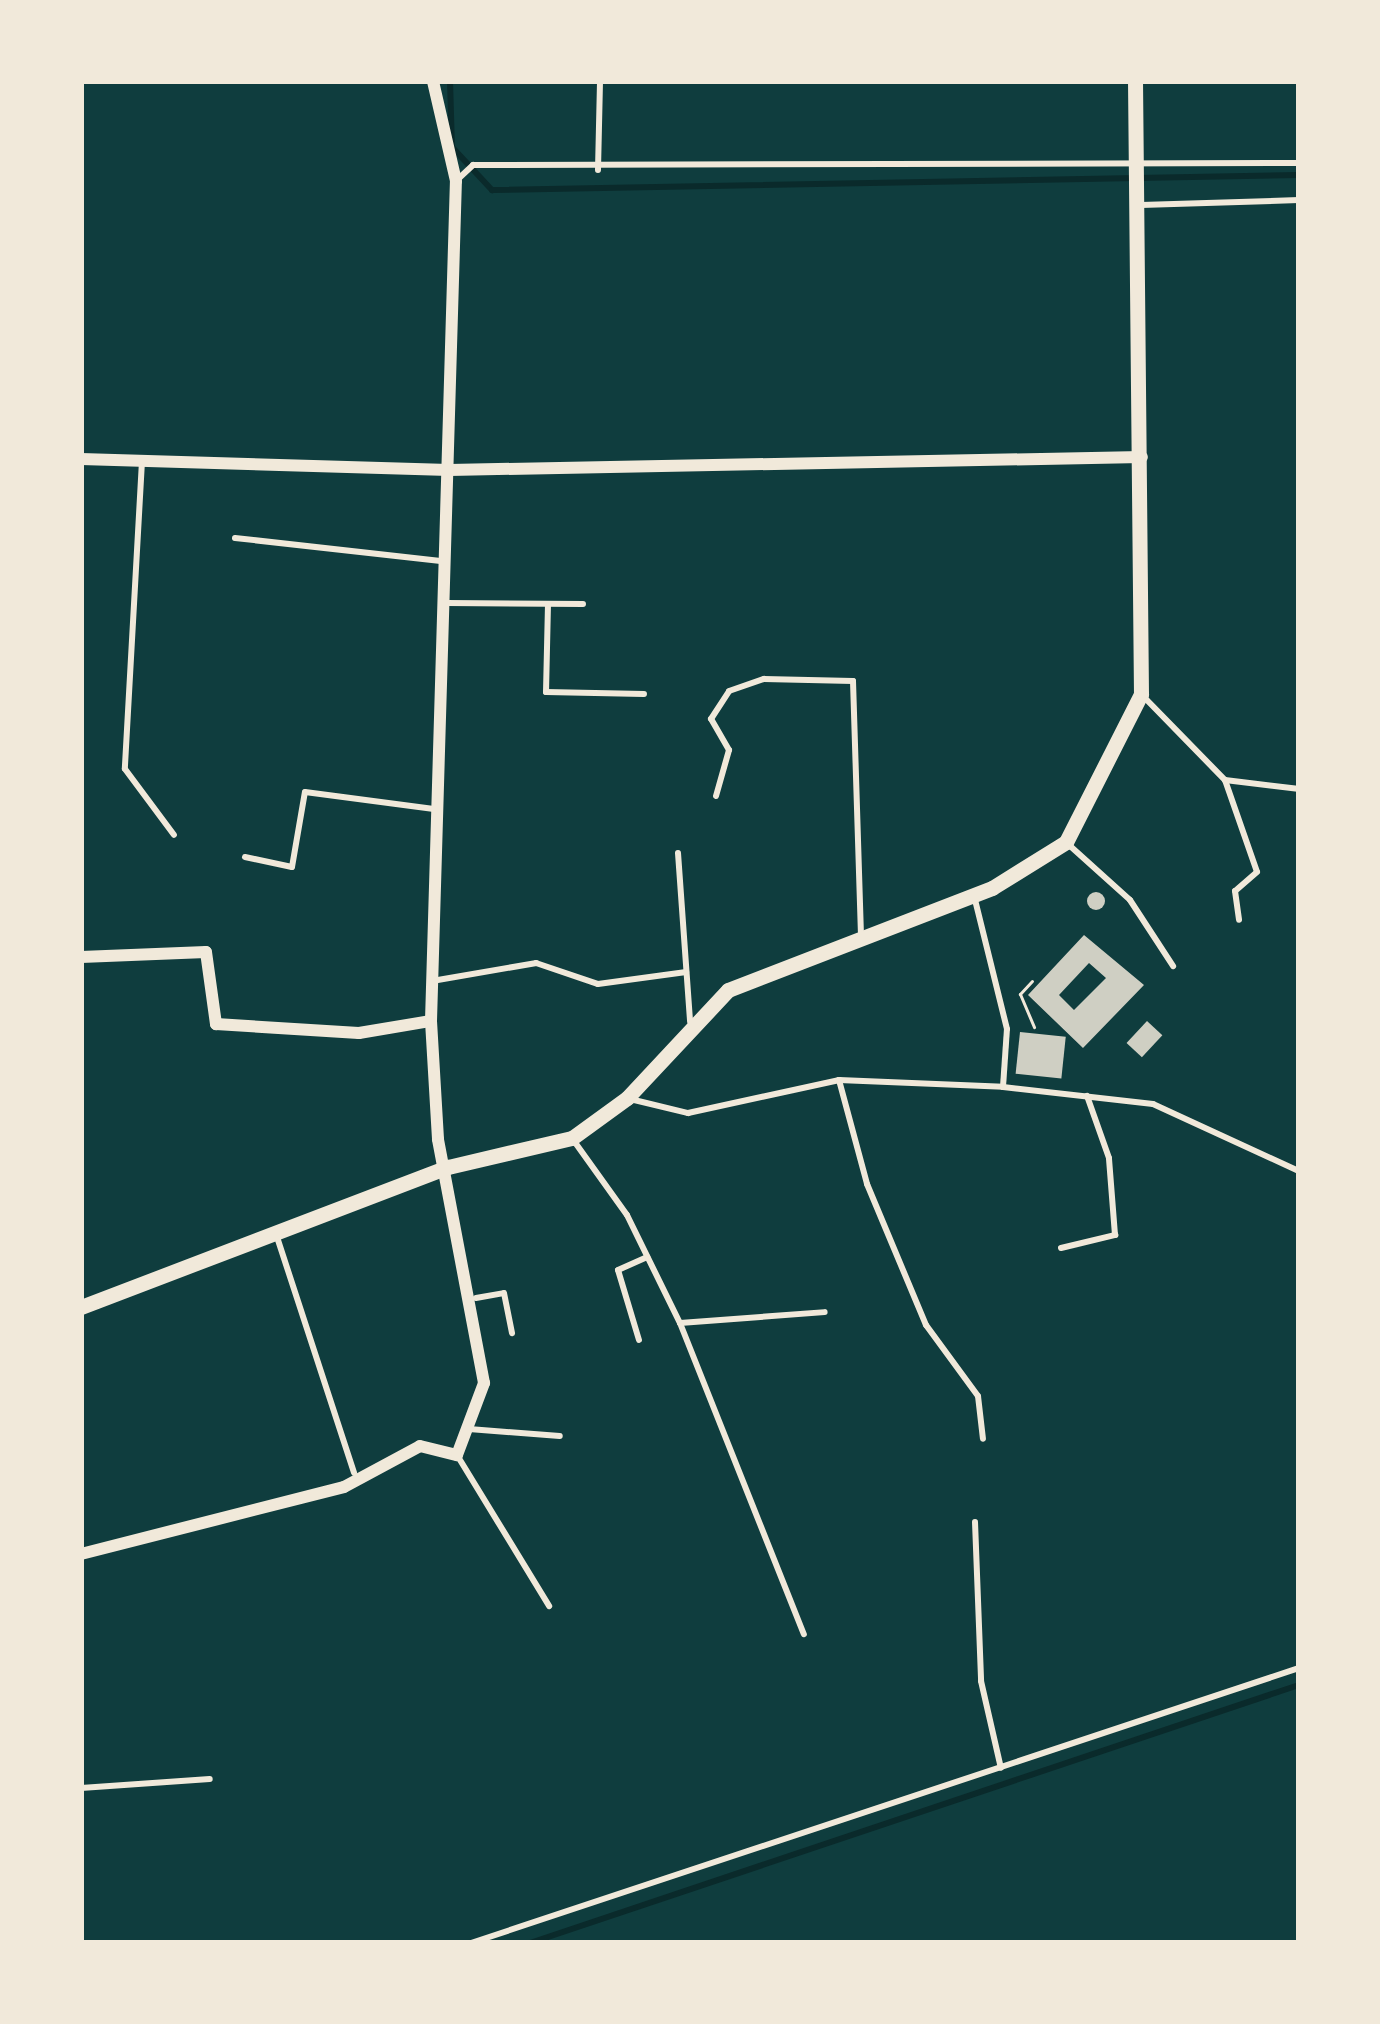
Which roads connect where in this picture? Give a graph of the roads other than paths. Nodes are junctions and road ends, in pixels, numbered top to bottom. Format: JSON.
{"nodes":[{"id":1,"x":433,"y":81,"type":"edge"},
{"id":2,"x":600,"y":81,"type":"edge"},
{"id":3,"x":1135,"y":81,"type":"edge"},
{"id":4,"x":1299,"y":163,"type":"edge"},
{"id":5,"x":1137,"y":169,"type":"junction"},
{"id":6,"x":598,"y":170,"type":"junction"},
{"id":7,"x":456,"y":181,"type":"junction"},
{"id":8,"x":1137,"y":198,"type":"junction"},
{"id":9,"x":1299,"y":200,"type":"edge"},
{"id":10,"x":1142,"y":457,"type":"junction"},
{"id":11,"x":81,"y":459,"type":"edge"},
{"id":12,"x":142,"y":461,"type":"junction"},
{"id":13,"x":448,"y":470,"type":"junction"},
{"id":14,"x":236,"y":538,"type":"dead end"},
{"id":15,"x":445,"y":561,"type":"junction"},
{"id":16,"x":443,"y":603,"type":"junction"},
{"id":17,"x":548,"y":604,"type":"junction"},
{"id":18,"x":583,"y":604,"type":"dead end"},
{"id":19,"x":644,"y":694,"type":"dead end"},
{"id":20,"x":1141,"y":694,"type":"junction"},
{"id":21,"x":1226,"y":779,"type":"junction"},
{"id":22,"x":1299,"y":789,"type":"edge"},
{"id":23,"x":716,"y":796,"type":"dead end"},
{"id":24,"x":434,"y":809,"type":"junction"},
{"id":25,"x":174,"y":835,"type":"dead end"},
{"id":26,"x":1066,"y":842,"type":"junction"},
{"id":27,"x":678,"y":854,"type":"dead end"},
{"id":28,"x":245,"y":857,"type":"dead end"},
{"id":29,"x":974,"y":895,"type":"junction"},
{"id":30,"x":1240,"y":920,"type":"dead end"},
{"id":31,"x":861,"y":932,"type":"junction"},
{"id":32,"x":81,"y":957,"type":"edge"},
{"id":33,"x":1173,"y":966,"type":"dead end"},
{"id":34,"x":686,"y":972,"type":"junction"},
{"id":35,"x":432,"y":981,"type":"junction"},
{"id":36,"x":431,"y":1022,"type":"junction"},
{"id":37,"x":690,"y":1022,"type":"junction"},
{"id":38,"x":839,"y":1080,"type":"junction"},
{"id":39,"x":1003,"y":1087,"type":"junction"},
{"id":40,"x":1087,"y":1096,"type":"junction"},
{"id":41,"x":627,"y":1098,"type":"junction"},
{"id":42,"x":572,"y":1138,"type":"junction"},
{"id":43,"x":448,"y":1167,"type":"junction"},
{"id":44,"x":1299,"y":1171,"type":"edge"},
{"id":45,"x":275,"y":1233,"type":"junction"},
{"id":46,"x":1061,"y":1248,"type":"dead end"},
{"id":47,"x":647,"y":1257,"type":"junction"},
{"id":48,"x":476,"y":1298,"type":"junction"},
{"id":49,"x":81,"y":1306,"type":"edge"},
{"id":50,"x":825,"y":1312,"type":"dead end"},
{"id":51,"x":680,"y":1323,"type":"junction"},
{"id":52,"x":512,"y":1333,"type":"dead end"},
{"id":53,"x":639,"y":1340,"type":"dead end"},
{"id":54,"x":467,"y":1429,"type":"junction"},
{"id":55,"x":560,"y":1436,"type":"dead end"},
{"id":56,"x":983,"y":1439,"type":"dead end"},
{"id":57,"x":457,"y":1455,"type":"junction"},
{"id":58,"x":355,"y":1473,"type":"junction"},
{"id":59,"x":975,"y":1522,"type":"dead end"},
{"id":60,"x":81,"y":1554,"type":"edge"},
{"id":61,"x":550,"y":1606,"type":"dead end"},
{"id":62,"x":804,"y":1634,"type":"dead end"},
{"id":63,"x":1299,"y":1668,"type":"edge"},
{"id":64,"x":1001,"y":1770,"type":"junction"},
{"id":65,"x":210,"y":1779,"type":"dead end"},
{"id":66,"x":81,"y":1789,"type":"edge"},
{"id":67,"x":471,"y":1943,"type":"edge"}],
"edges":[{"from":1,"to":7,"type":"street"},
{"from":2,"to":6,"type":"lane"},
{"from":3,"to":5,"type":"street"},
{"from":4,"to":5,"type":"lane"},
{"from":5,"to":6,"type":"lane"},
{"from":5,"to":8,"type":"street"},
{"from":6,"to":7,"type":"lane"},
{"from":7,"to":13,"type":"street"},
{"from":8,"to":9,"type":"lane"},
{"from":8,"to":10,"type":"street"},
{"from":10,"to":13,"type":"street"},
{"from":10,"to":20,"type":"street"},
{"from":11,"to":12,"type":"street"},
{"from":12,"to":13,"type":"street"},
{"from":12,"to":25,"type":"lane"},
{"from":13,"to":15,"type":"street"},
{"from":14,"to":15,"type":"lane"},
{"from":15,"to":16,"type":"street"},
{"from":16,"to":17,"type":"lane"},
{"from":16,"to":24,"type":"street"},
{"from":17,"to":18,"type":"lane"},
{"from":17,"to":19,"type":"lane"},
{"from":20,"to":21,"type":"lane"},
{"from":20,"to":26,"type":"street"},
{"from":21,"to":22,"type":"lane"},
{"from":21,"to":30,"type":"lane"},
{"from":23,"to":31,"type":"lane"},
{"from":24,"to":28,"type":"lane"},
{"from":24,"to":35,"type":"street"},
{"from":26,"to":29,"type":"street"},
{"from":26,"to":33,"type":"lane"},
{"from":27,"to":34,"type":"lane"},
{"from":29,"to":31,"type":"street"},
{"from":29,"to":39,"type":"lane"},
{"from":31,"to":37,"type":"street"},
{"from":32,"to":36,"type":"street"},
{"from":34,"to":35,"type":"lane"},
{"from":34,"to":37,"type":"lane"},
{"from":35,"to":36,"type":"street"},
{"from":36,"to":43,"type":"street"},
{"from":37,"to":41,"type":"street"},
{"from":38,"to":39,"type":"lane"},
{"from":38,"to":41,"type":"lane"},
{"from":38,"to":56,"type":"lane"},
{"from":39,"to":40,"type":"lane"},
{"from":40,"to":44,"type":"lane"},
{"from":40,"to":46,"type":"lane"},
{"from":41,"to":42,"type":"street"},
{"from":42,"to":43,"type":"street"},
{"from":42,"to":47,"type":"lane"},
{"from":43,"to":45,"type":"street"},
{"from":43,"to":48,"type":"street"},
{"from":45,"to":49,"type":"street"},
{"from":45,"to":58,"type":"lane"},
{"from":47,"to":51,"type":"lane"},
{"from":47,"to":53,"type":"lane"},
{"from":48,"to":52,"type":"lane"},
{"from":48,"to":54,"type":"street"},
{"from":50,"to":51,"type":"lane"},
{"from":51,"to":62,"type":"lane"},
{"from":54,"to":55,"type":"lane"},
{"from":54,"to":57,"type":"street"},
{"from":57,"to":58,"type":"street"},
{"from":57,"to":61,"type":"lane"},
{"from":58,"to":60,"type":"street"},
{"from":59,"to":64,"type":"lane"},
{"from":63,"to":64,"type":"lane"},
{"from":64,"to":67,"type":"lane"},
{"from":65,"to":66,"type":"lane"}]}
